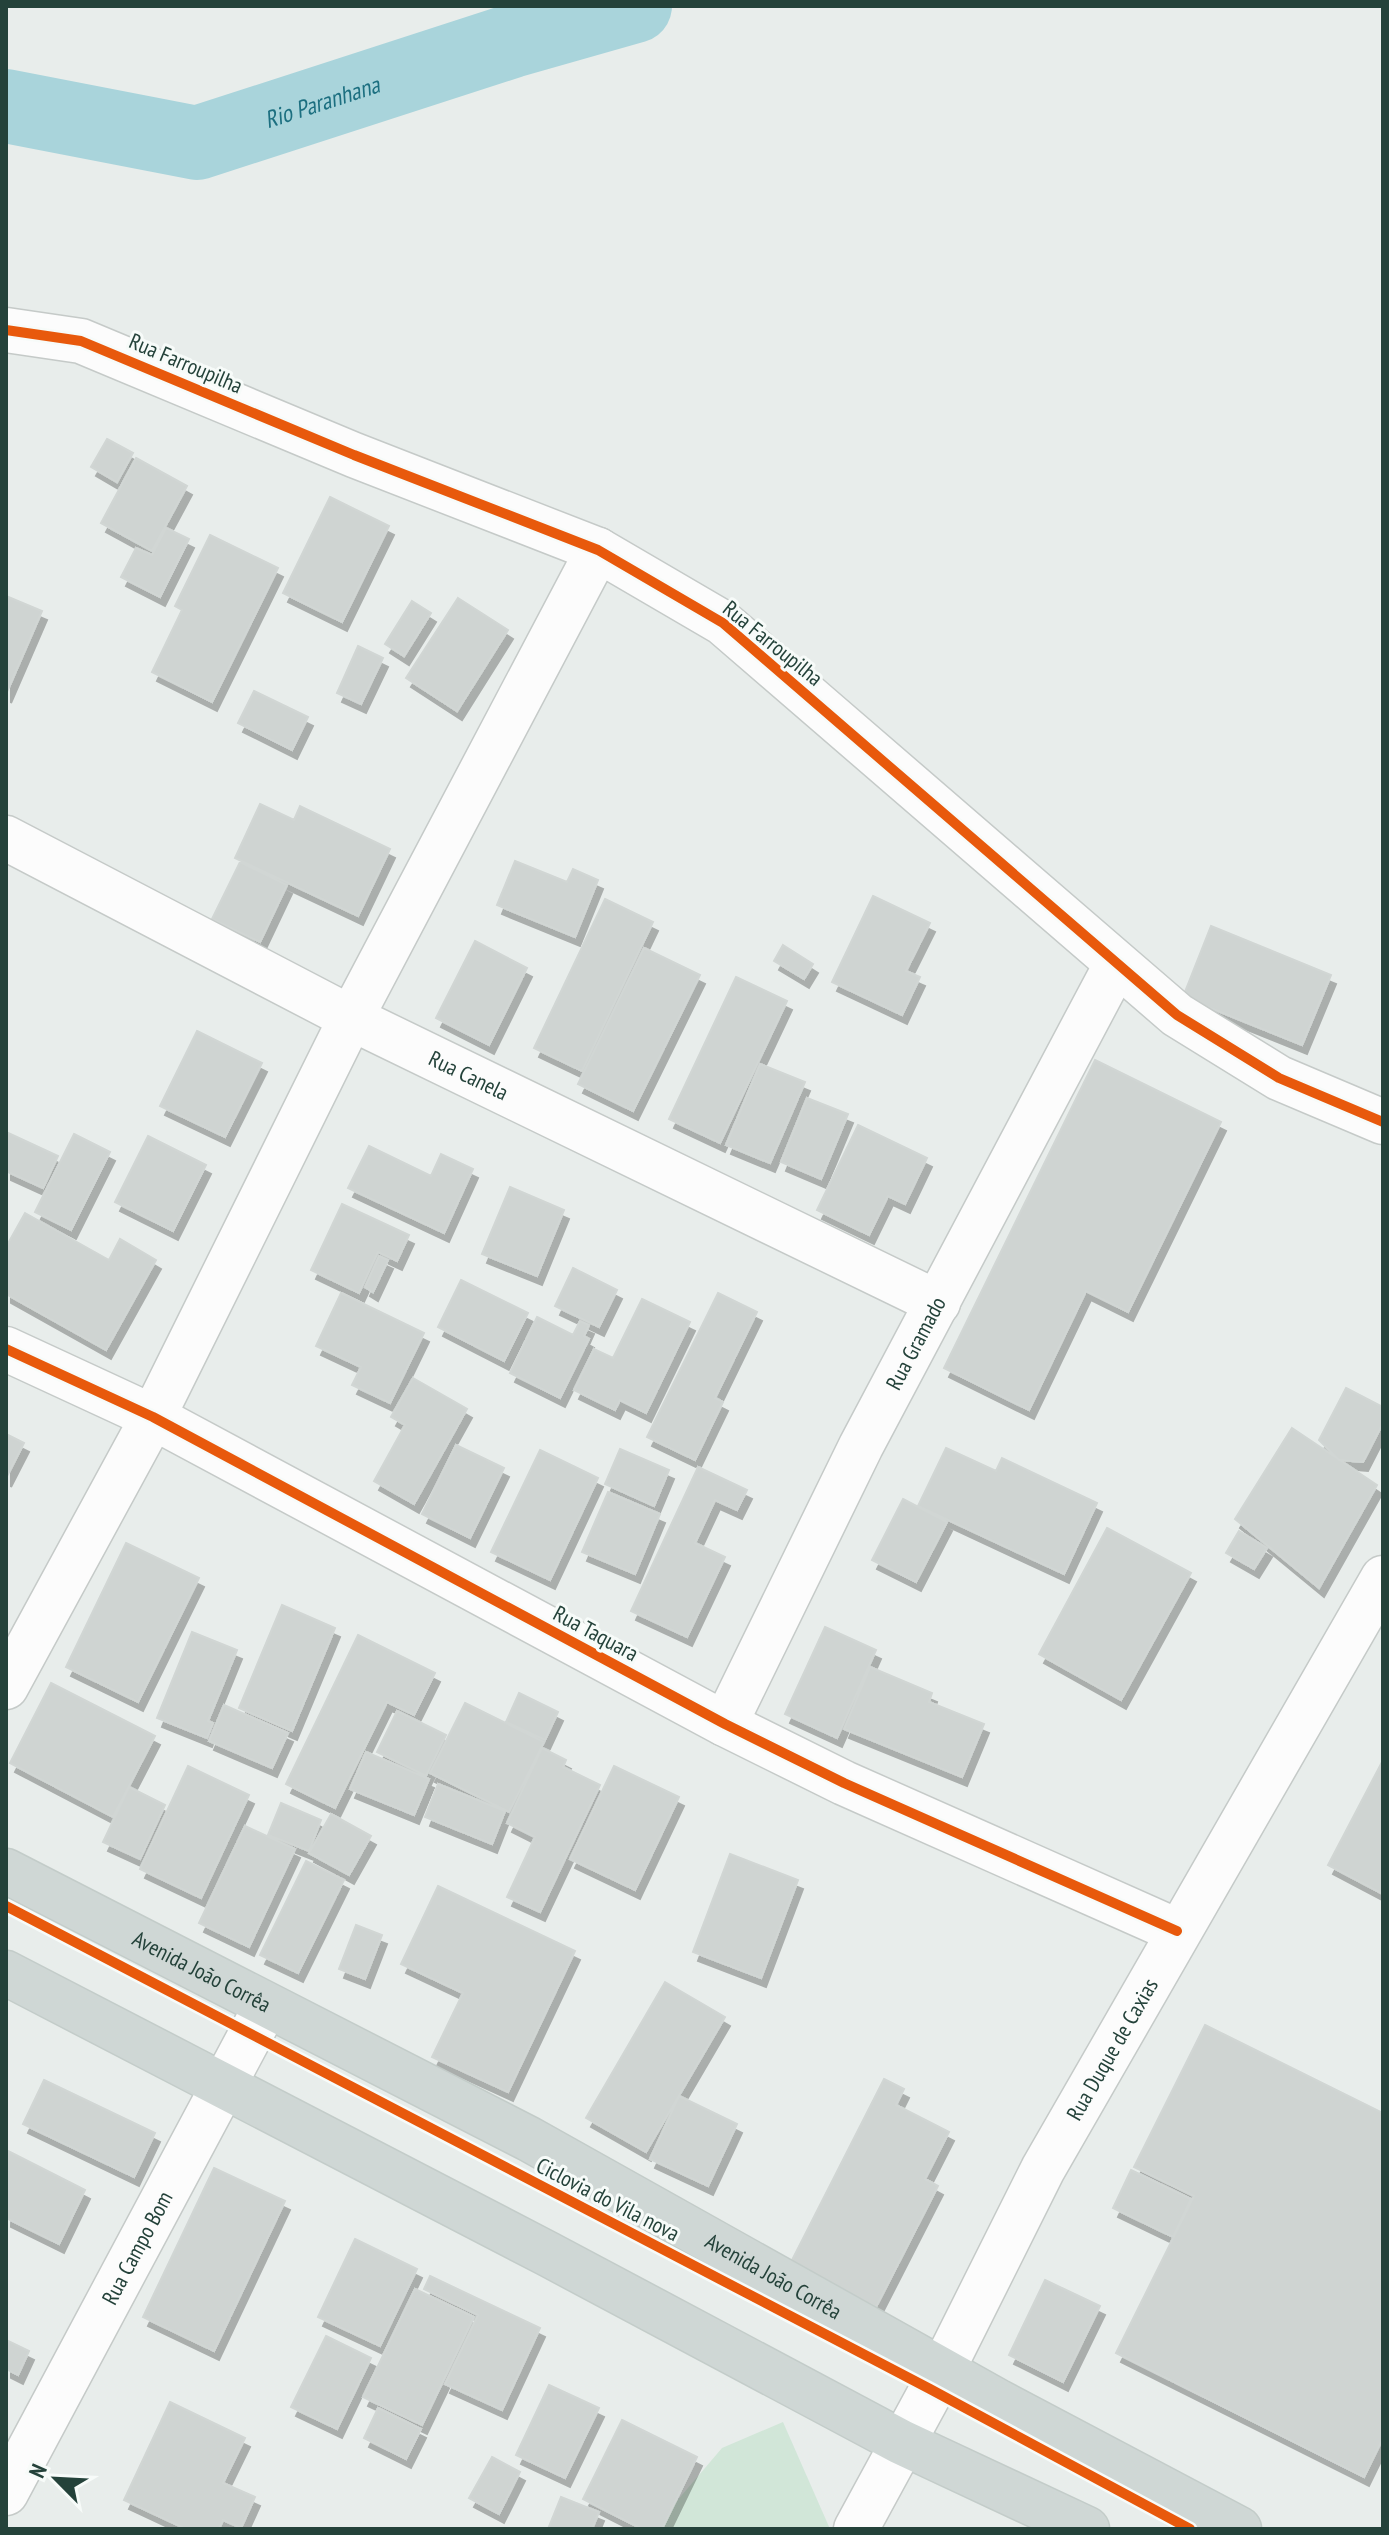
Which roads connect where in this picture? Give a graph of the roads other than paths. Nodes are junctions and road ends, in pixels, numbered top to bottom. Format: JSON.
{"nodes":[{"id":1,"x":6,"y":330,"type":"edge"},
{"id":2,"x":598,"y":550,"type":"junction"},
{"id":3,"x":6,"y":838,"type":"edge"},
{"id":4,"x":1116,"y":965,"type":"junction"},
{"id":5,"x":351,"y":1018,"type":"junction"},
{"id":6,"x":1383,"y":1122,"type":"edge"},
{"id":7,"x":938,"y":1303,"type":"junction"},
{"id":8,"x":6,"y":1349,"type":"edge"},
{"id":9,"x":153,"y":1417,"type":"junction"},
{"id":10,"x":1383,"y":1578,"type":"edge"},
{"id":11,"x":6,"y":1687,"type":"edge"},
{"id":12,"x":725,"y":1724,"type":"junction"},
{"id":13,"x":6,"y":1871,"type":"edge"},
{"id":14,"x":1177,"y":1931,"type":"junction"},
{"id":15,"x":6,"y":1973,"type":"edge"},
{"id":16,"x":266,"y":2006,"type":"junction"},
{"id":17,"x":224,"y":2088,"type":"junction"},
{"id":18,"x":943,"y":2369,"type":"junction"},
{"id":19,"x":901,"y":2442,"type":"junction"},
{"id":20,"x":8,"y":2492,"type":"edge"},
{"id":21,"x":856,"y":2529,"type":"edge"},
{"id":22,"x":1087,"y":2529,"type":"edge"},
{"id":23,"x":1239,"y":2529,"type":"edge"}],
"edges":[{"from":1,"to":2,"type":"street","name":"Rua Farroupilha"},
{"from":2,"to":4,"type":"street","name":"Rua Farroupilha"},
{"from":2,"to":5,"type":"street"},
{"from":3,"to":5,"type":"street","name":"Rua Canela"},
{"from":4,"to":6,"type":"street","name":"Rua Farroupilha"},
{"from":4,"to":7,"type":"street","name":"Rua Gramado"},
{"from":5,"to":7,"type":"street","name":"Rua Canela"},
{"from":5,"to":9,"type":"street"},
{"from":7,"to":12,"type":"street","name":"Rua Gramado"},
{"from":8,"to":9,"type":"street","name":"Rua Taquara"},
{"from":9,"to":11,"type":"street"},
{"from":9,"to":12,"type":"street","name":"Rua Taquara"},
{"from":10,"to":14,"type":"street","name":"Rua Duque de Caxias"},
{"from":12,"to":14,"type":"street","name":"Rua Taquara"},
{"from":13,"to":16,"type":"main road","name":"Avenida João Corrêa"},
{"from":14,"to":18,"type":"street","name":"Rua Duque de Caxias"},
{"from":15,"to":17,"type":"main road"},
{"from":16,"to":17,"type":"street","name":"Rua Campo Bom"},
{"from":16,"to":18,"type":"main road","name":"Avenida João Corrêa"},
{"from":17,"to":19,"type":"main road"},
{"from":17,"to":20,"type":"street","name":"Rua Campo Bom"},
{"from":18,"to":19,"type":"street","name":"Rua Duque de Caxias"},
{"from":18,"to":23,"type":"main road","name":"Avenida João Corrêa"},
{"from":19,"to":21,"type":"street","name":"Rua Duque de Caxias"},
{"from":19,"to":22,"type":"main road"}]}
